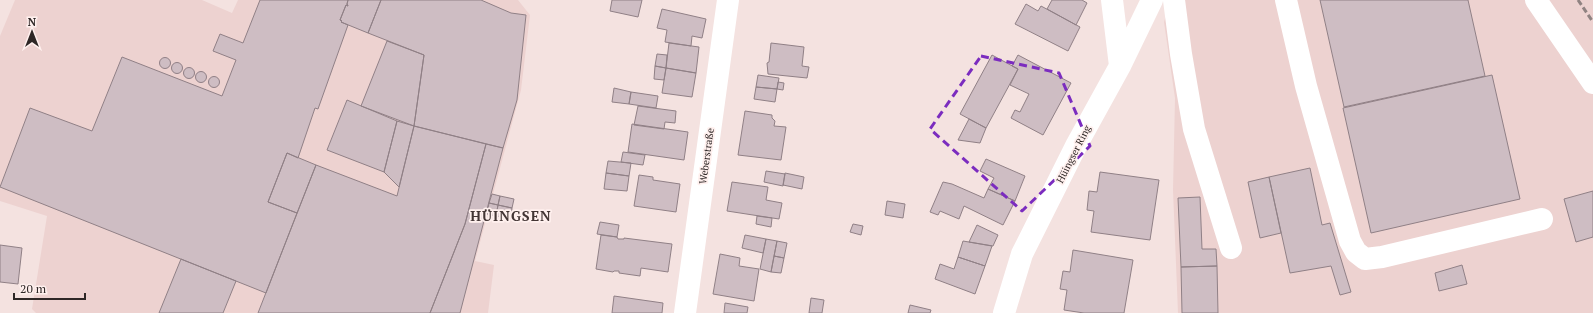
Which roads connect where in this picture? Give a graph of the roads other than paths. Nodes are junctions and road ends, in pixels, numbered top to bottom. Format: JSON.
{"nodes":[{"id":1,"x":728,"y":0,"type":"edge"},
{"id":2,"x":1112,"y":0,"type":"edge"},
{"id":3,"x":1152,"y":0,"type":"edge"},
{"id":4,"x":1174,"y":0,"type":"edge"},
{"id":5,"x":1286,"y":0,"type":"edge"},
{"id":6,"x":1536,"y":0,"type":"edge"},
{"id":7,"x":1120,"y":66,"type":"junction"},
{"id":8,"x":1593,"y":83,"type":"edge"},
{"id":9,"x":1542,"y":219,"type":"dead end"},
{"id":10,"x":1231,"y":248,"type":"dead end"},
{"id":11,"x":684,"y":313,"type":"edge"},
{"id":12,"x":1004,"y":313,"type":"edge"}],
"edges":[{"from":1,"to":11,"type":"street","name":"Weberstraße"},
{"from":2,"to":7,"type":"street"},
{"from":3,"to":7,"type":"street","name":"Hüingser Ring"},
{"from":4,"to":10,"type":"street"},
{"from":5,"to":9,"type":"street"},
{"from":6,"to":8,"type":"street"},
{"from":7,"to":12,"type":"street","name":"Hüingser Ring"}]}
